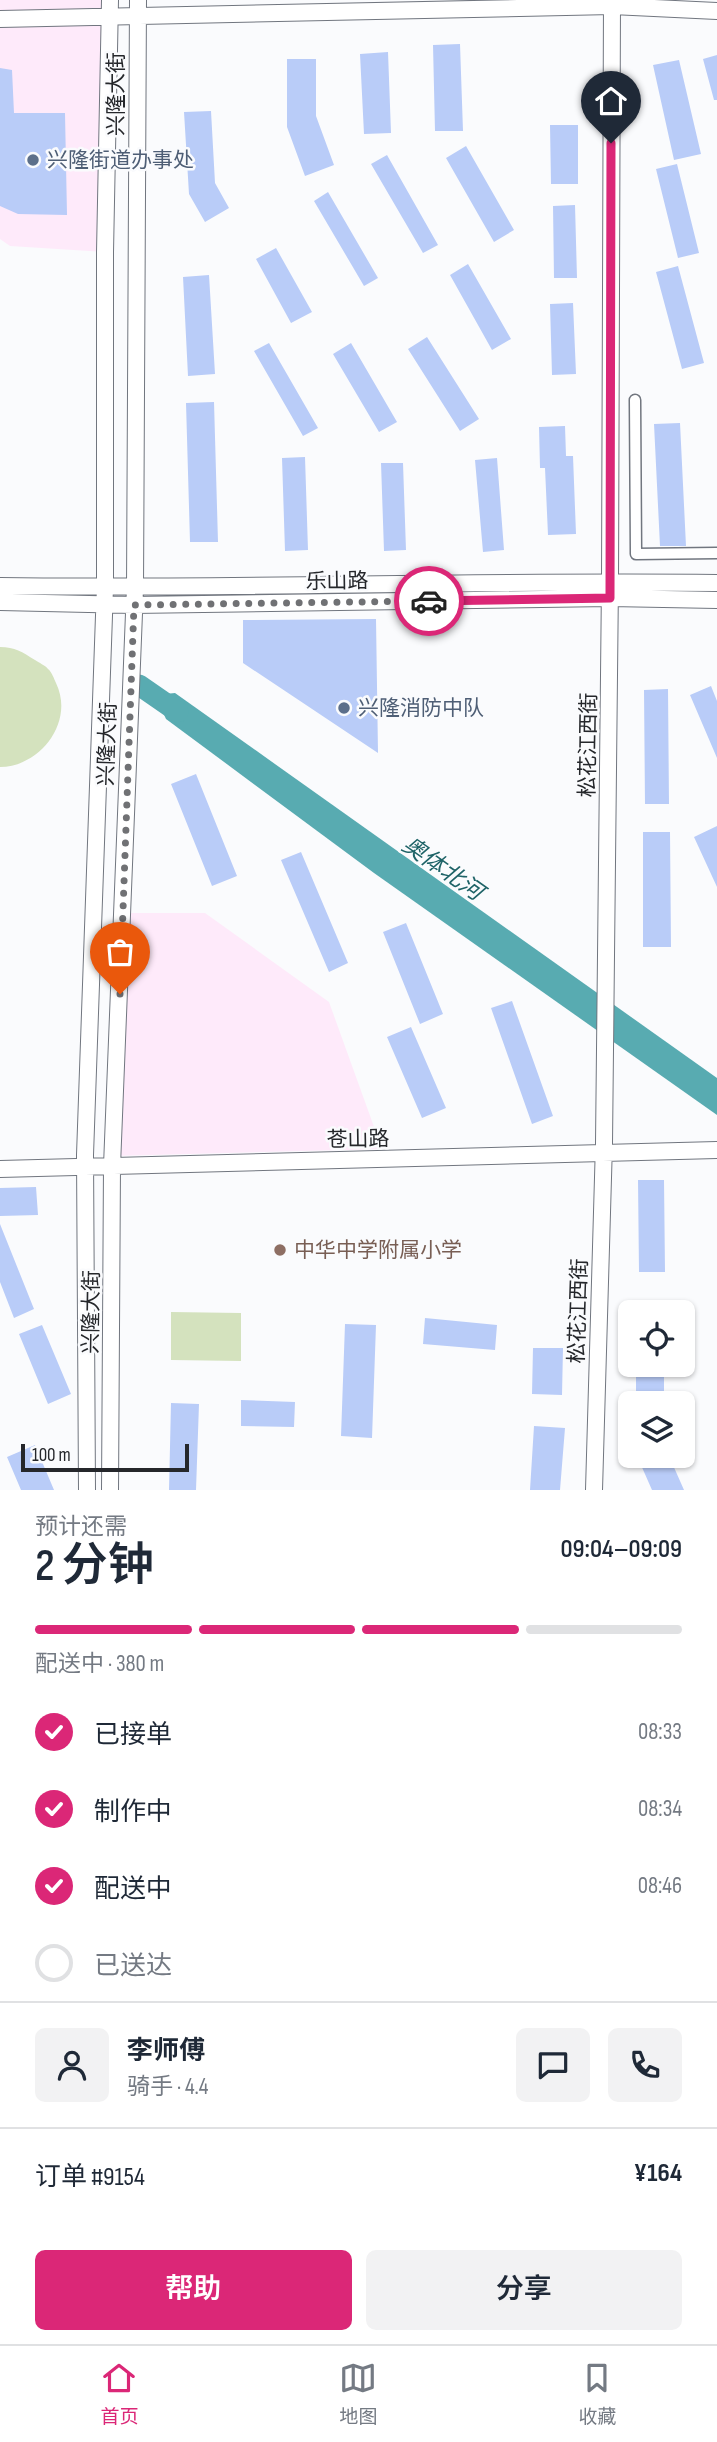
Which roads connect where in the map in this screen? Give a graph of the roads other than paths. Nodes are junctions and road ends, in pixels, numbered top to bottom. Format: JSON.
{"nodes":[{"id":1,"x":110,"y":0,"type":"edge"},
{"id":2,"x":138,"y":0,"type":"edge"},
{"id":3,"x":612,"y":3,"type":"edge"},
{"id":4,"x":717,"y":11,"type":"edge"},
{"id":5,"x":110,"y":17,"type":"junction"},
{"id":6,"x":138,"y":17,"type":"junction"},
{"id":7,"x":0,"y":19,"type":"edge"},
{"id":8,"x":635,"y":400,"type":"dead end"},
{"id":9,"x":717,"y":553,"type":"edge"},
{"id":10,"x":717,"y":583,"type":"edge"},
{"id":11,"x":0,"y":586,"type":"edge"},
{"id":12,"x":610,"y":590,"type":"junction"},
{"id":13,"x":104,"y":595,"type":"junction"},
{"id":14,"x":134,"y":596,"type":"junction"},
{"id":15,"x":717,"y":600,"type":"edge"},
{"id":16,"x":0,"y":602,"type":"edge"},
{"id":17,"x":717,"y":1140,"type":"edge"},
{"id":18,"x":604,"y":1148,"type":"junction"},
{"id":19,"x":717,"y":1150,"type":"edge"},
{"id":20,"x":0,"y":1158,"type":"edge"},
{"id":21,"x":85,"y":1161,"type":"junction"},
{"id":22,"x":113,"y":1161,"type":"junction"},
{"id":23,"x":0,"y":1169,"type":"edge"},
{"id":24,"x":87,"y":1490,"type":"edge"},
{"id":25,"x":110,"y":1490,"type":"edge"},
{"id":26,"x":594,"y":1490,"type":"edge"}],
"edges":[{"from":1,"to":5,"type":"street","name":"兴隆大街"},
{"from":2,"to":6,"type":"street","name":"兴隆大街"},
{"from":3,"to":4,"type":"street"},
{"from":3,"to":6,"type":"street"},
{"from":3,"to":12,"type":"street","name":"松花江西街"},
{"from":5,"to":6,"type":"street"},
{"from":5,"to":7,"type":"street"},
{"from":5,"to":13,"type":"street","name":"兴隆大街"},
{"from":6,"to":14,"type":"street","name":"兴隆大街"},
{"from":8,"to":9,"type":"street"},
{"from":10,"to":12,"type":"street","name":"乐山路"},
{"from":11,"to":13,"type":"street","name":"乐山路"},
{"from":12,"to":14,"type":"street","name":"乐山路"},
{"from":12,"to":15,"type":"street","name":"乐山路"},
{"from":12,"to":18,"type":"street","name":"松花江西街"},
{"from":13,"to":14,"type":"street","name":"乐山路"},
{"from":13,"to":16,"type":"street","name":"乐山路"},
{"from":13,"to":21,"type":"street","name":"兴隆大街"},
{"from":14,"to":22,"type":"street","name":"兴隆大街"},
{"from":17,"to":18,"type":"street","name":"苍山路"},
{"from":18,"to":19,"type":"street","name":"苍山路"},
{"from":18,"to":22,"type":"street","name":"苍山路"},
{"from":18,"to":26,"type":"street","name":"松花江西街"},
{"from":20,"to":21,"type":"street","name":"苍山路"},
{"from":21,"to":22,"type":"street","name":"苍山路"},
{"from":21,"to":23,"type":"street","name":"苍山路"},
{"from":21,"to":24,"type":"street","name":"兴隆大街"},
{"from":22,"to":25,"type":"street","name":"兴隆大街"}]}
